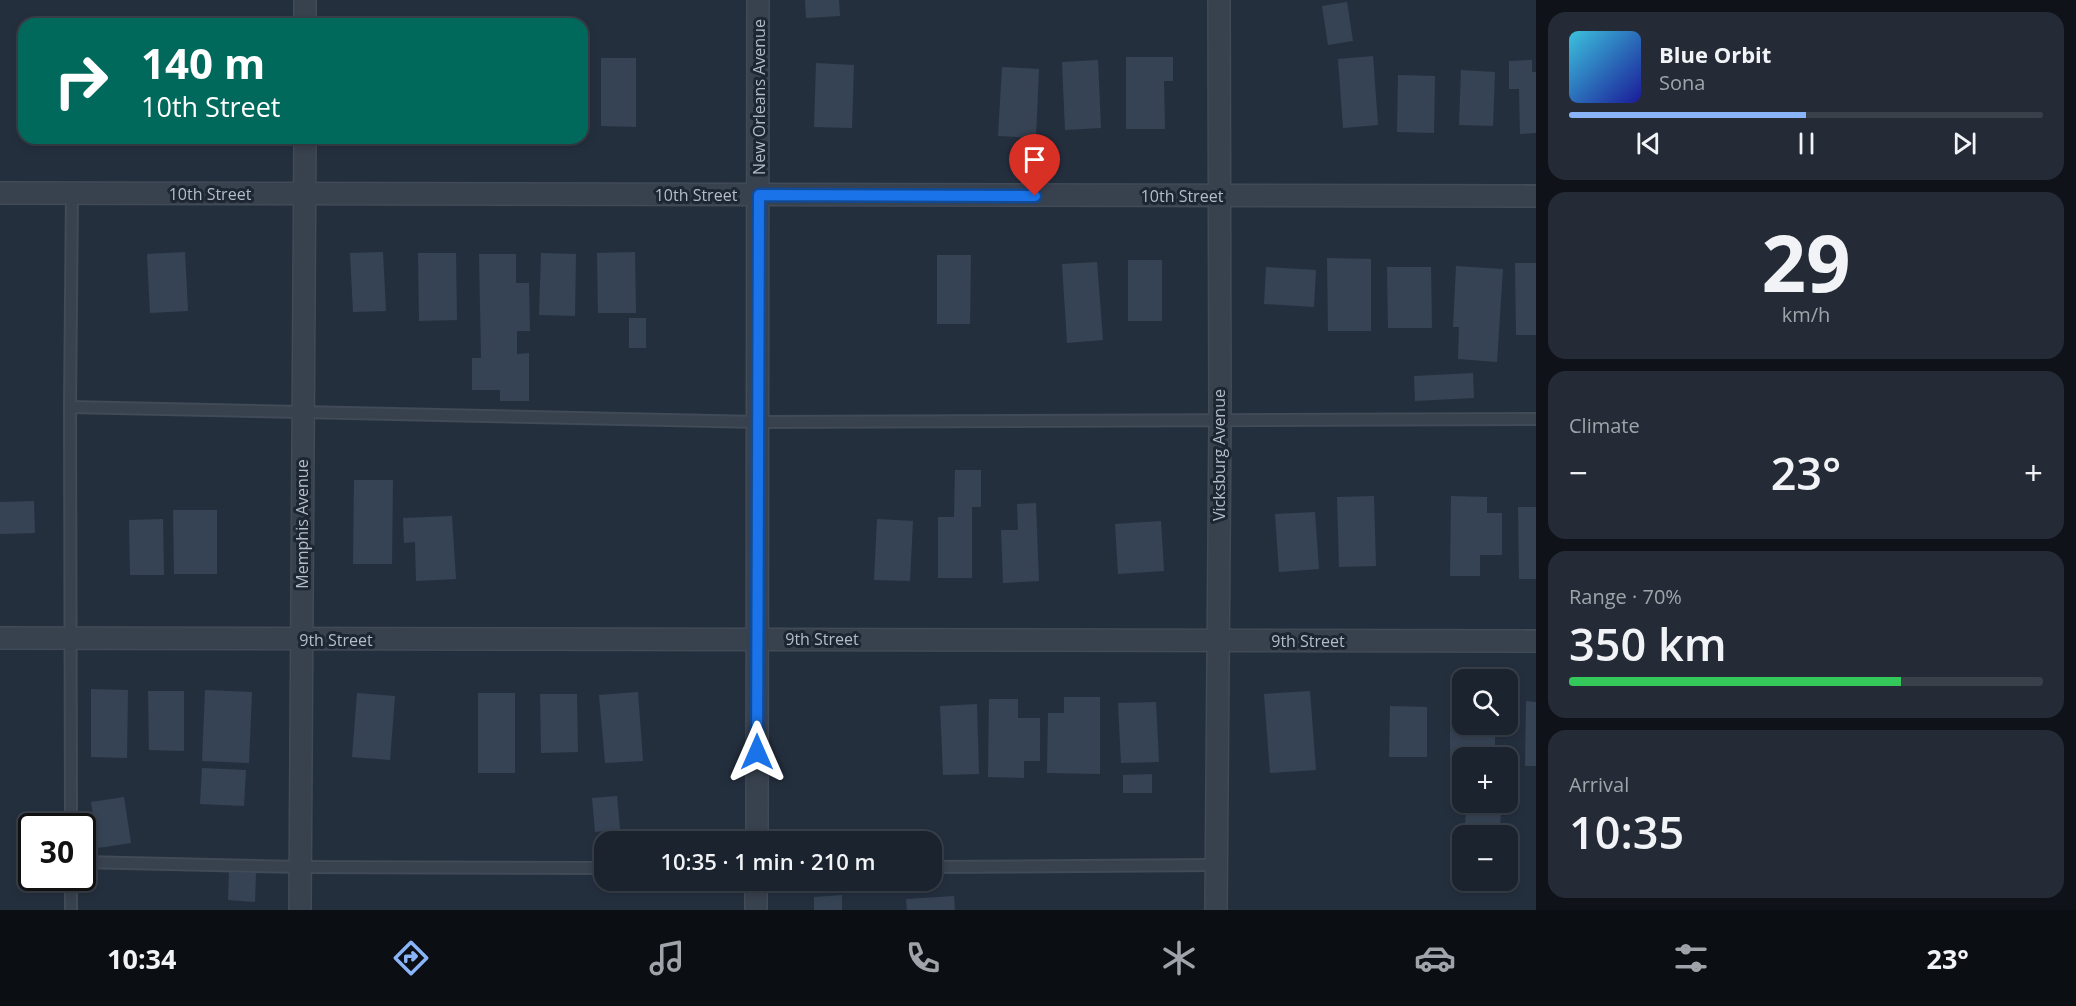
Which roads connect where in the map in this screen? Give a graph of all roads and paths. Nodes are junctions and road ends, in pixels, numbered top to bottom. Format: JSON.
{"nodes":[{"id":1,"x":305,"y":0,"type":"edge"},
{"id":2,"x":758,"y":0,"type":"edge"},
{"id":3,"x":1219,"y":0,"type":"edge"},
{"id":4,"x":305,"y":18,"type":"edge"},
{"id":5,"x":304,"y":144,"type":"edge"},
{"id":6,"x":0,"y":193,"type":"edge"},
{"id":7,"x":72,"y":193,"type":"junction"},
{"id":8,"x":304,"y":194,"type":"junction"},
{"id":9,"x":759,"y":195,"type":"junction"},
{"id":10,"x":1220,"y":196,"type":"junction"},
{"id":11,"x":1536,"y":196,"type":"edge"},
{"id":12,"x":70,"y":407,"type":"junction"},
{"id":13,"x":303,"y":412,"type":"junction"},
{"id":14,"x":1536,"y":419,"type":"edge"},
{"id":15,"x":1220,"y":421,"type":"junction"},
{"id":16,"x":758,"y":422,"type":"junction"},
{"id":17,"x":0,"y":638,"type":"edge"},
{"id":18,"x":71,"y":639,"type":"junction"},
{"id":19,"x":757,"y":639,"type":"junction"},
{"id":20,"x":302,"y":640,"type":"junction"},
{"id":21,"x":1218,"y":641,"type":"junction"},
{"id":22,"x":1536,"y":641,"type":"edge"},
{"id":23,"x":71,"y":813,"type":"edge"},
{"id":24,"x":757,"y":831,"type":"edge"},
{"id":25,"x":96,"y":862,"type":"edge"},
{"id":26,"x":1216,"y":865,"type":"junction"},
{"id":27,"x":300,"y":867,"type":"junction"},
{"id":28,"x":942,"y":867,"type":"edge"},
{"id":29,"x":594,"y":868,"type":"edge"},
{"id":30,"x":71,"y":891,"type":"edge"},
{"id":31,"x":756,"y":891,"type":"edge"},
{"id":32,"x":71,"y":910,"type":"edge"},
{"id":33,"x":300,"y":910,"type":"edge"},
{"id":34,"x":756,"y":910,"type":"edge"},
{"id":35,"x":1216,"y":910,"type":"edge"}],
"edges":[{"from":1,"to":4,"type":"street"},
{"from":2,"to":9,"type":"street","name":"New Orleans Avenue"},
{"from":3,"to":10,"type":"street","name":"Vicksburg Avenue"},
{"from":5,"to":8,"type":"street","name":"Memphis Avenue"},
{"from":6,"to":7,"type":"street","name":"10th Street"},
{"from":7,"to":8,"type":"street","name":"10th Street"},
{"from":7,"to":12,"type":"lane"},
{"from":8,"to":9,"type":"street","name":"10th Street"},
{"from":8,"to":13,"type":"street","name":"Memphis Avenue"},
{"from":9,"to":10,"type":"street","name":"10th Street"},
{"from":9,"to":16,"type":"street","name":"New Orleans Avenue"},
{"from":10,"to":11,"type":"street","name":"10th Street"},
{"from":10,"to":15,"type":"street","name":"Vicksburg Avenue"},
{"from":12,"to":13,"type":"lane"},
{"from":12,"to":18,"type":"lane"},
{"from":13,"to":16,"type":"lane"},
{"from":13,"to":20,"type":"street","name":"Memphis Avenue"},
{"from":14,"to":15,"type":"lane"},
{"from":15,"to":16,"type":"lane"},
{"from":15,"to":21,"type":"street","name":"Vicksburg Avenue"},
{"from":16,"to":19,"type":"street","name":"New Orleans Avenue"},
{"from":17,"to":18,"type":"street","name":"9th Street"},
{"from":18,"to":20,"type":"street","name":"9th Street"},
{"from":18,"to":23,"type":"lane"},
{"from":19,"to":20,"type":"street","name":"9th Street"},
{"from":19,"to":21,"type":"street","name":"9th Street"},
{"from":19,"to":24,"type":"street","name":"New Orleans Avenue"},
{"from":20,"to":27,"type":"street","name":"Memphis Avenue"},
{"from":21,"to":22,"type":"street","name":"9th Street"},
{"from":21,"to":26,"type":"street","name":"Vicksburg Avenue"},
{"from":25,"to":27,"type":"lane"},
{"from":26,"to":28,"type":"lane"},
{"from":26,"to":35,"type":"street","name":"Vicksburg Avenue"},
{"from":27,"to":29,"type":"lane"},
{"from":27,"to":33,"type":"street","name":"Memphis Avenue"},
{"from":30,"to":32,"type":"lane"},
{"from":31,"to":34,"type":"street"}]}
